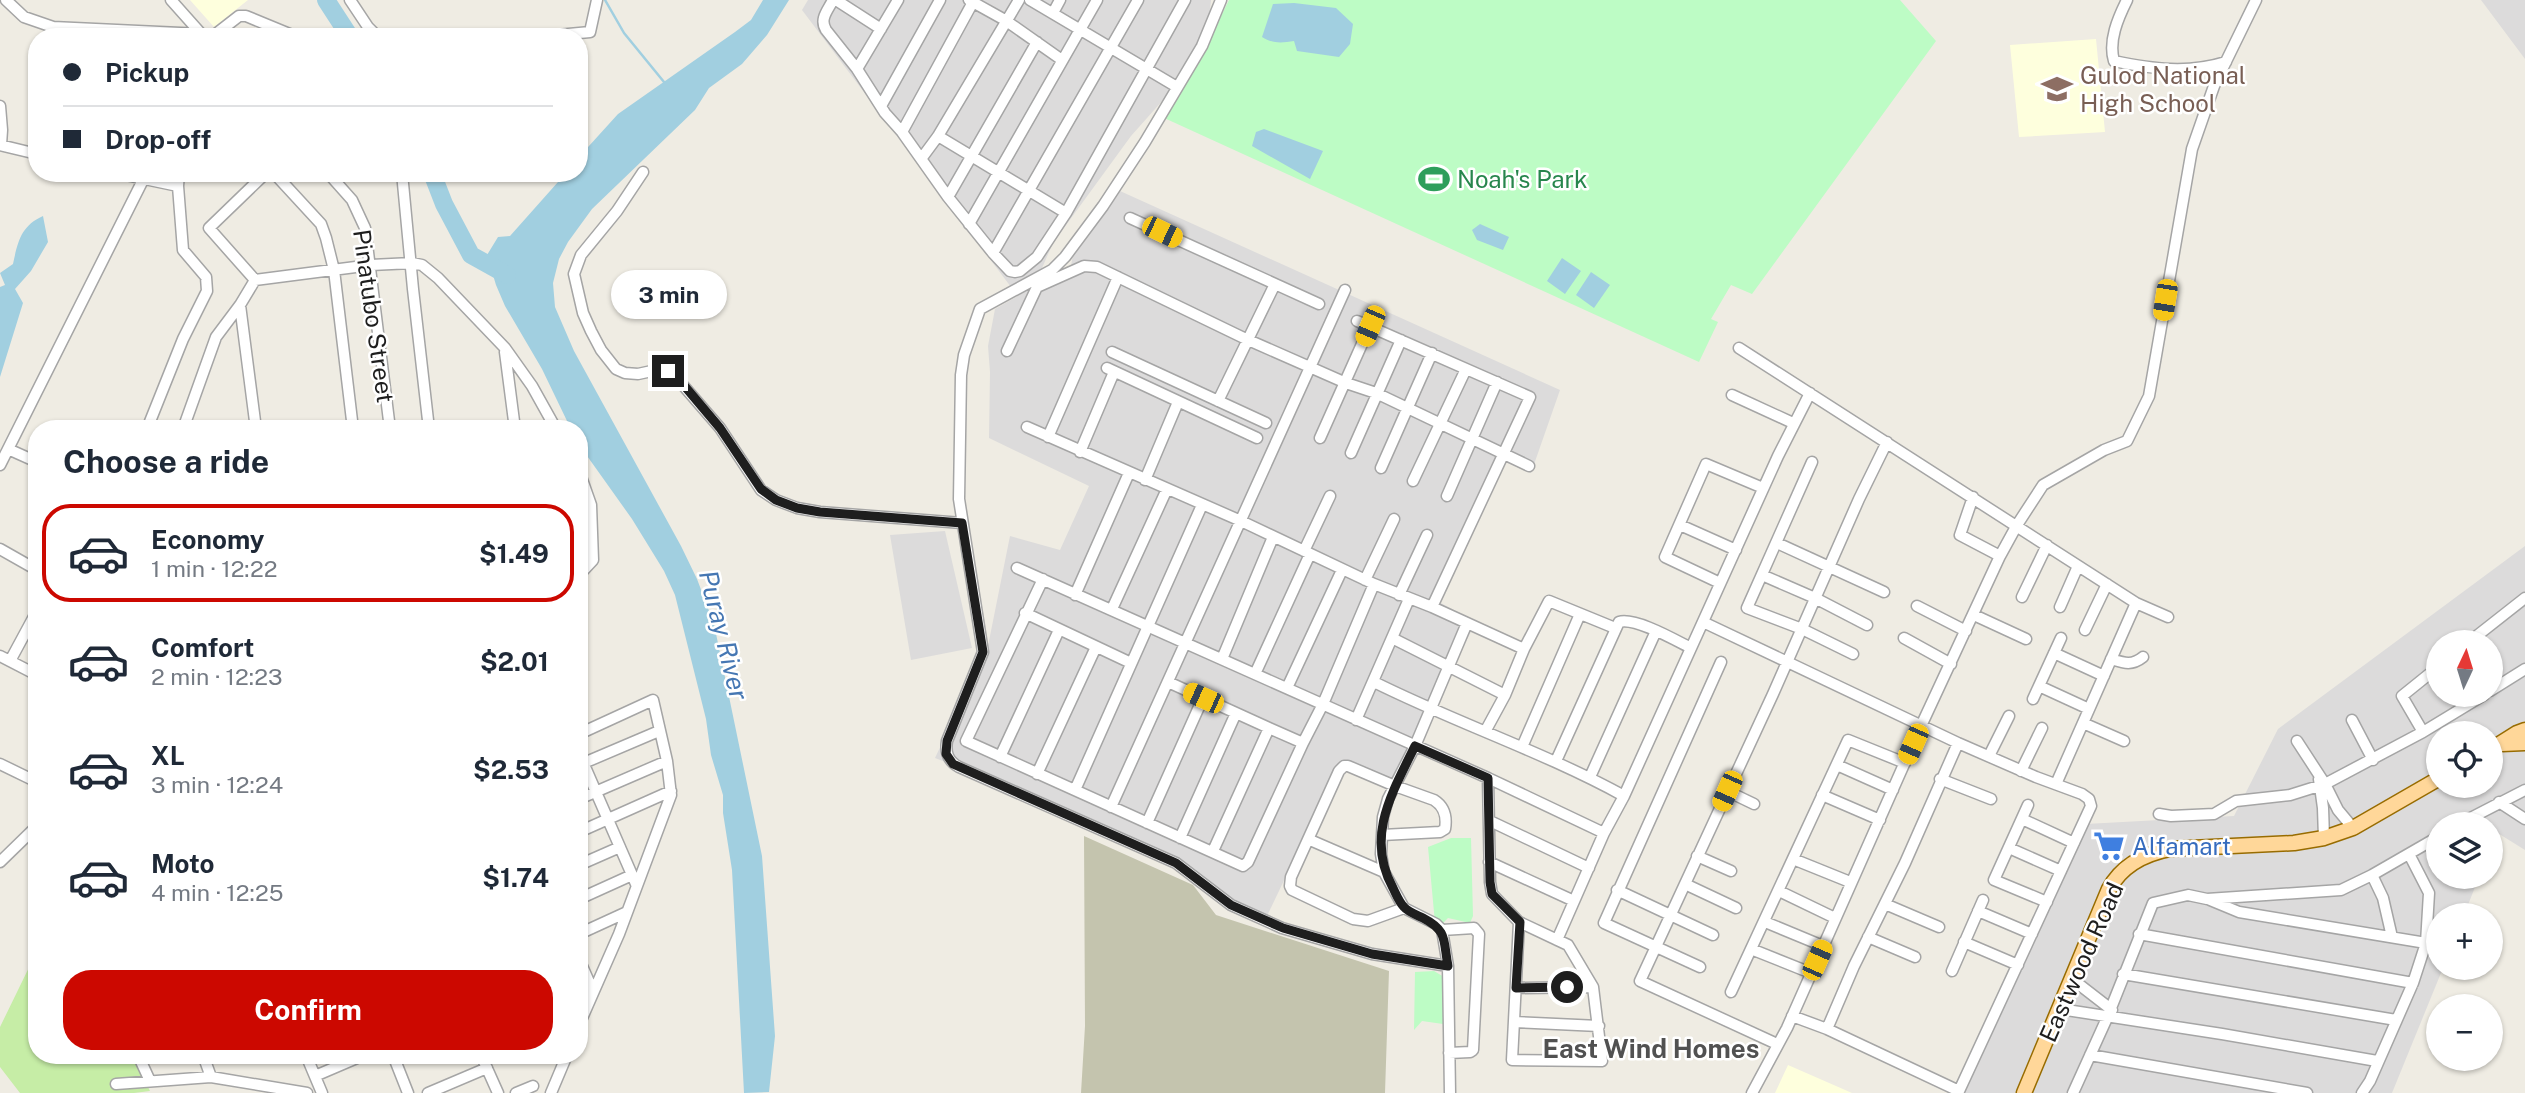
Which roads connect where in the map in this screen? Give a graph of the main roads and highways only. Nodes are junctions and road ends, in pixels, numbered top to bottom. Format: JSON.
{"nodes":[{"id":1,"x":2525,"y":730,"type":"edge"},
{"id":2,"x":2503,"y":742,"type":"edge"},
{"id":3,"x":2525,"y":743,"type":"edge"},
{"id":4,"x":2503,"y":746,"type":"edge"},
{"id":5,"x":2426,"y":786,"type":"edge"},
{"id":6,"x":2024,"y":1093,"type":"edge"}],
"edges":[{"from":1,"to":2,"type":"main road"},
{"from":3,"to":4,"type":"main road"},
{"from":5,"to":6,"type":"main road","name":"Eastwood Road"}]}
